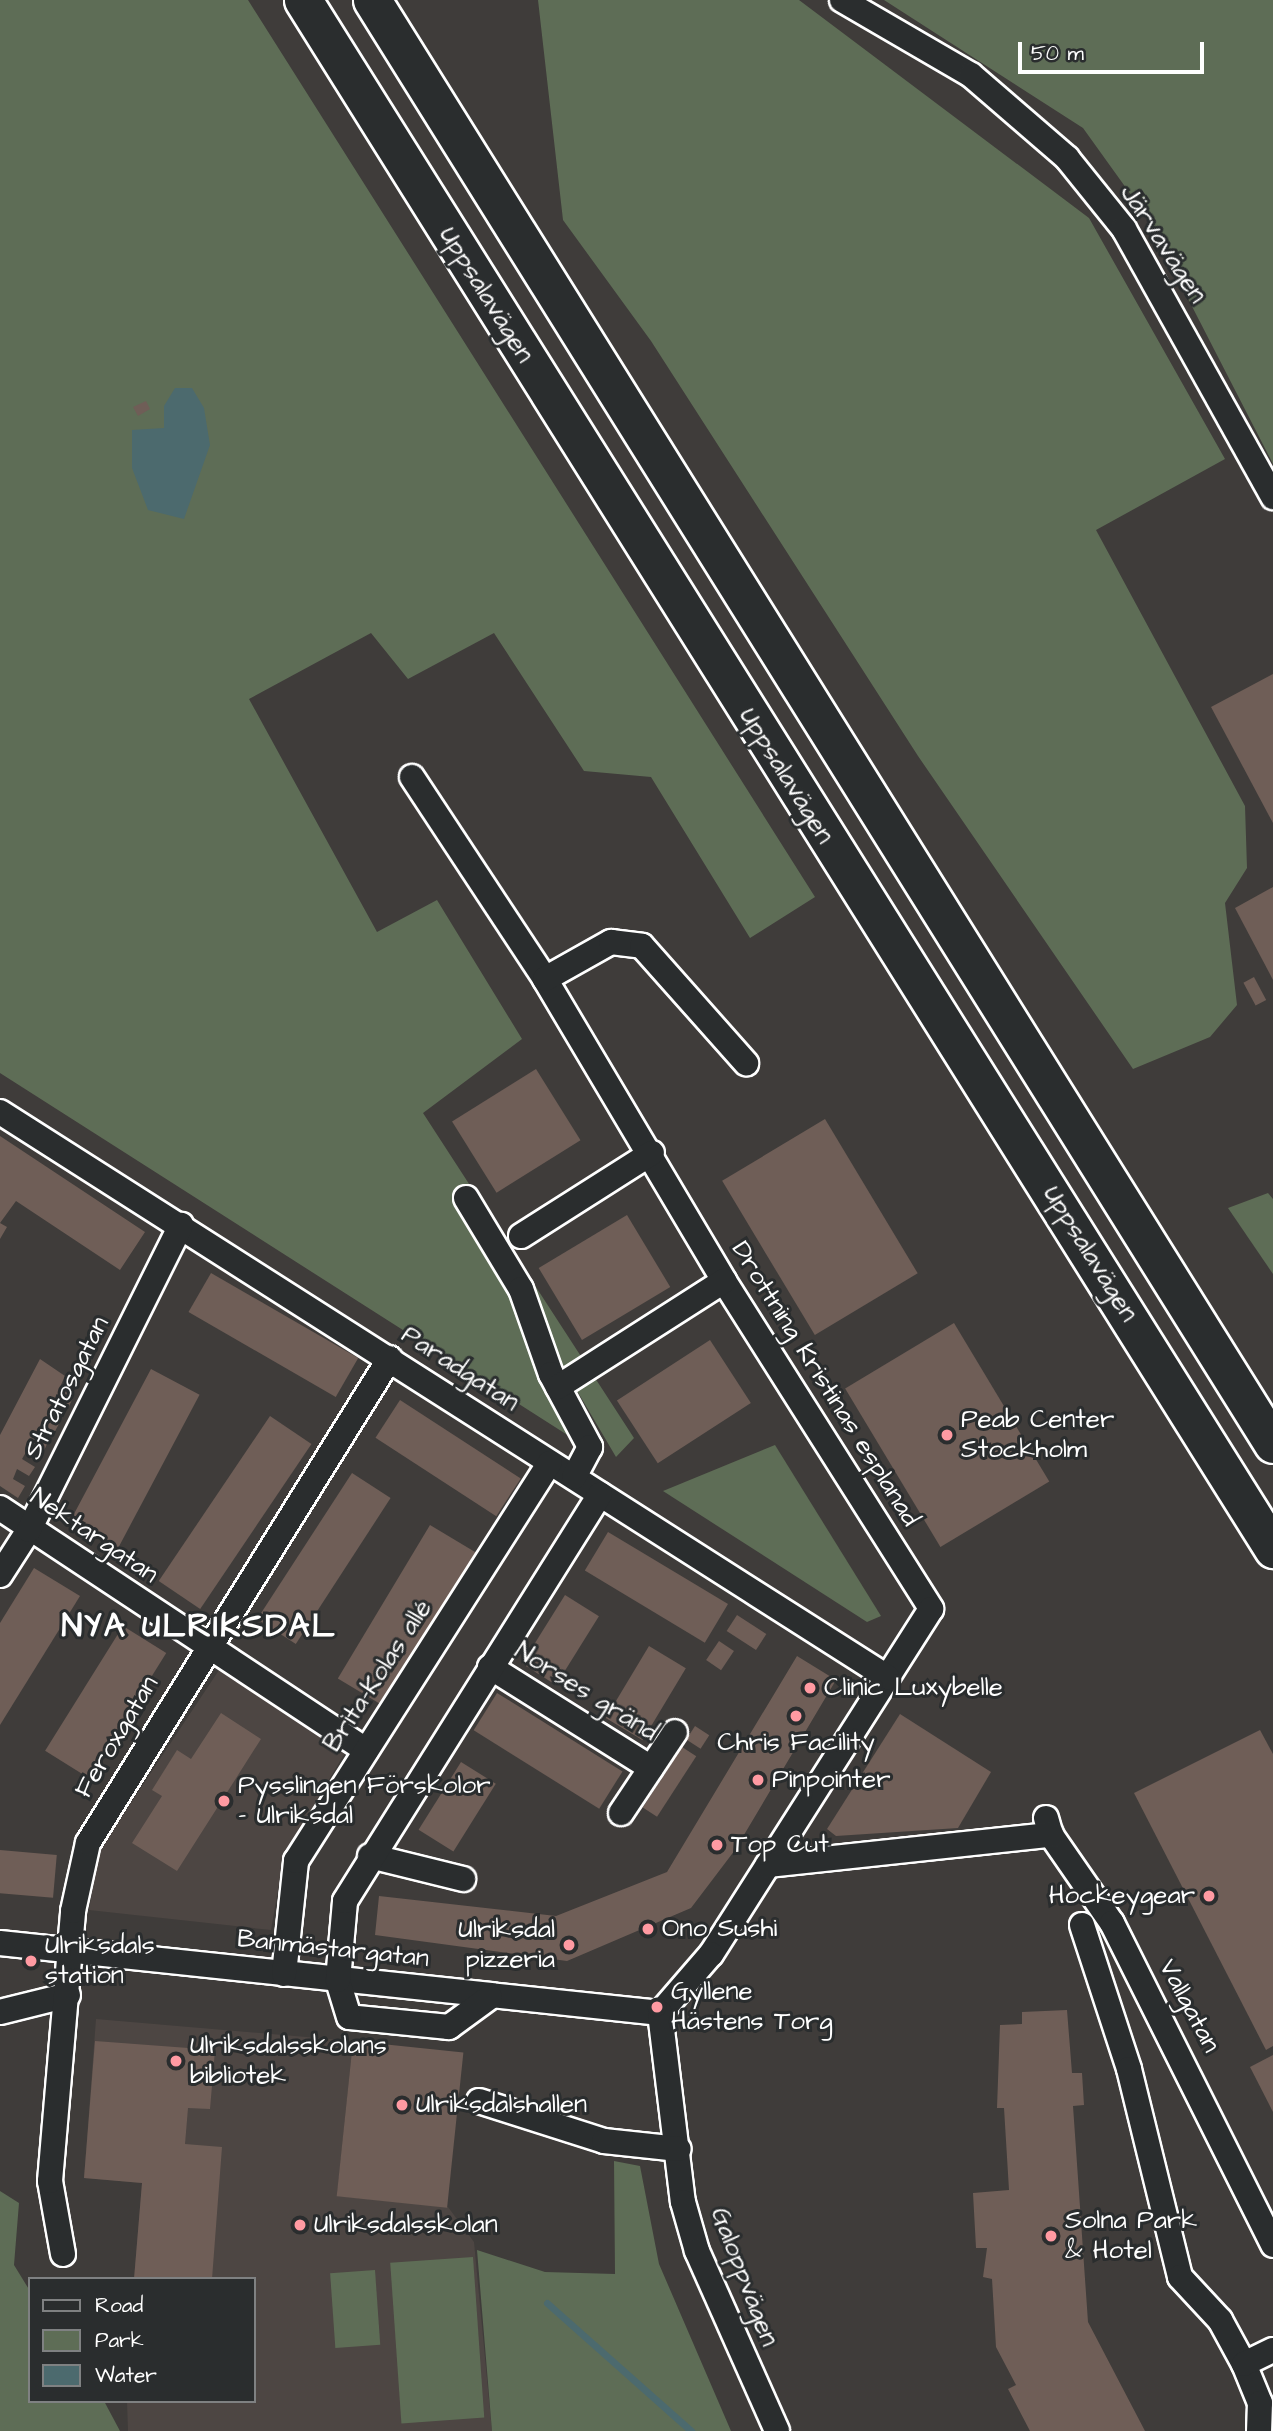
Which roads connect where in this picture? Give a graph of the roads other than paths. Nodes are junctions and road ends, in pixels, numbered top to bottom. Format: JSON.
{"nodes":[{"id":1,"x":303,"y":0,"type":"edge"},
{"id":2,"x":372,"y":0,"type":"edge"},
{"id":3,"x":842,"y":0,"type":"edge"},
{"id":4,"x":1273,"y":497,"type":"edge"},
{"id":5,"x":412,"y":777,"type":"dead end"},
{"id":6,"x":545,"y":979,"type":"junction"},
{"id":7,"x":746,"y":1063,"type":"dead end"},
{"id":8,"x":0,"y":1112,"type":"edge"},
{"id":9,"x":652,"y":1153,"type":"junction"},
{"id":10,"x":466,"y":1198,"type":"dead end"},
{"id":11,"x":181,"y":1225,"type":"junction"},
{"id":12,"x":521,"y":1236,"type":"dead end"},
{"id":13,"x":724,"y":1281,"type":"junction"},
{"id":14,"x":390,"y":1358,"type":"junction"},
{"id":15,"x":558,"y":1387,"type":"junction"},
{"id":16,"x":1273,"y":1444,"type":"edge"},
{"id":17,"x":550,"y":1463,"type":"junction"},
{"id":18,"x":575,"y":1478,"type":"junction"},
{"id":19,"x":600,"y":1494,"type":"junction"},
{"id":20,"x":0,"y":1508,"type":"edge"},
{"id":21,"x":29,"y":1531,"type":"junction"},
{"id":22,"x":1273,"y":1549,"type":"edge"},
{"id":23,"x":0,"y":1575,"type":"edge"},
{"id":24,"x":206,"y":1646,"type":"junction"},
{"id":25,"x":490,"y":1667,"type":"junction"},
{"id":26,"x":887,"y":1678,"type":"junction"},
{"id":27,"x":675,"y":1732,"type":"dead end"},
{"id":28,"x":366,"y":1750,"type":"junction"},
{"id":29,"x":651,"y":1768,"type":"junction"},
{"id":30,"x":621,"y":1813,"type":"dead end"},
{"id":31,"x":370,"y":1856,"type":"junction"},
{"id":32,"x":768,"y":1865,"type":"junction"},
{"id":33,"x":463,"y":1879,"type":"dead end"},
{"id":34,"x":1083,"y":1926,"type":"dead end"},
{"id":35,"x":0,"y":1942,"type":"edge"},
{"id":36,"x":70,"y":1950,"type":"junction"},
{"id":37,"x":284,"y":1974,"type":"junction"},
{"id":38,"x":338,"y":1980,"type":"junction"},
{"id":39,"x":68,"y":1995,"type":"junction"},
{"id":40,"x":490,"y":1997,"type":"junction"},
{"id":41,"x":0,"y":2012,"type":"edge"},
{"id":42,"x":660,"y":2013,"type":"junction"},
{"id":43,"x":479,"y":2101,"type":"dead end"},
{"id":44,"x":679,"y":2149,"type":"junction"},
{"id":45,"x":1267,"y":2221,"type":"edge"},
{"id":46,"x":1273,"y":2245,"type":"edge"},
{"id":47,"x":63,"y":2254,"type":"dead end"},
{"id":48,"x":1273,"y":2350,"type":"edge"},
{"id":49,"x":1244,"y":2364,"type":"junction"},
{"id":50,"x":777,"y":2431,"type":"edge"},
{"id":51,"x":1259,"y":2431,"type":"edge"}],
"edges":[{"from":1,"to":22,"type":"highway","name":"Uppsalavägen"},
{"from":2,"to":16,"type":"highway","name":"Uppsalavägen"},
{"from":3,"to":4,"type":"street","name":"Järvavägen"},
{"from":5,"to":6,"type":"street","name":"Drottning Kristinas esplanad"},
{"from":6,"to":7,"type":"street"},
{"from":6,"to":9,"type":"street","name":"Drottning Kristinas esplanad"},
{"from":8,"to":11,"type":"street","name":"Paradgatan"},
{"from":9,"to":12,"type":"street"},
{"from":9,"to":13,"type":"street","name":"Drottning Kristinas esplanad"},
{"from":10,"to":15,"type":"street"},
{"from":11,"to":14,"type":"street","name":"Paradgatan"},
{"from":11,"to":21,"type":"street","name":"Stratosgatan"},
{"from":13,"to":15,"type":"street"},
{"from":13,"to":26,"type":"street","name":"Drottning Kristinas esplanad"},
{"from":14,"to":17,"type":"street","name":"Paradgatan"},
{"from":14,"to":24,"type":"street","name":"Feroxgatan"},
{"from":15,"to":18,"type":"street"},
{"from":17,"to":18,"type":"street","name":"Paradgatan"},
{"from":17,"to":28,"type":"street","name":"Brita-Kolas allé"},
{"from":18,"to":19,"type":"street","name":"Paradgatan"},
{"from":19,"to":25,"type":"street"},
{"from":19,"to":26,"type":"street","name":"Paradgatan"},
{"from":20,"to":21,"type":"street","name":"Nektargatan"},
{"from":21,"to":23,"type":"street","name":"Stratosgatan"},
{"from":21,"to":24,"type":"street","name":"Nektargatan"},
{"from":24,"to":28,"type":"street","name":"Nektargatan"},
{"from":24,"to":36,"type":"street","name":"Feroxgatan"},
{"from":25,"to":29,"type":"street","name":"Norses gränd"},
{"from":25,"to":31,"type":"street"},
{"from":26,"to":32,"type":"street","name":"Drottning Kristinas esplanad"},
{"from":27,"to":29,"type":"street","name":"Norses gränd"},
{"from":28,"to":37,"type":"street","name":"Brita-Kolas allé"},
{"from":29,"to":30,"type":"street","name":"Norses gränd"},
{"from":31,"to":33,"type":"street"},
{"from":31,"to":38,"type":"street"},
{"from":32,"to":42,"type":"street","name":"Drottning Kristinas esplanad"},
{"from":32,"to":45,"type":"street","name":"Vallgatan"},
{"from":34,"to":49,"type":"street"},
{"from":35,"to":36,"type":"street","name":"Banmästargatan"},
{"from":36,"to":37,"type":"street","name":"Banmästargatan"},
{"from":36,"to":39,"type":"street","name":"Feroxgatan"},
{"from":37,"to":38,"type":"street","name":"Banmästargatan"},
{"from":38,"to":40,"type":"street","name":"Banmästargatan"},
{"from":38,"to":40,"type":"street"},
{"from":39,"to":41,"type":"street"},
{"from":39,"to":47,"type":"street","name":"Feroxgatan"},
{"from":40,"to":42,"type":"street","name":"Banmästargatan"},
{"from":42,"to":44,"type":"street","name":"Galoppvägen"},
{"from":43,"to":44,"type":"street"},
{"from":44,"to":50,"type":"street","name":"Galoppvägen"},
{"from":45,"to":46,"type":"street","name":"Vallgatan"},
{"from":48,"to":49,"type":"street"},
{"from":49,"to":51,"type":"street"}]}
